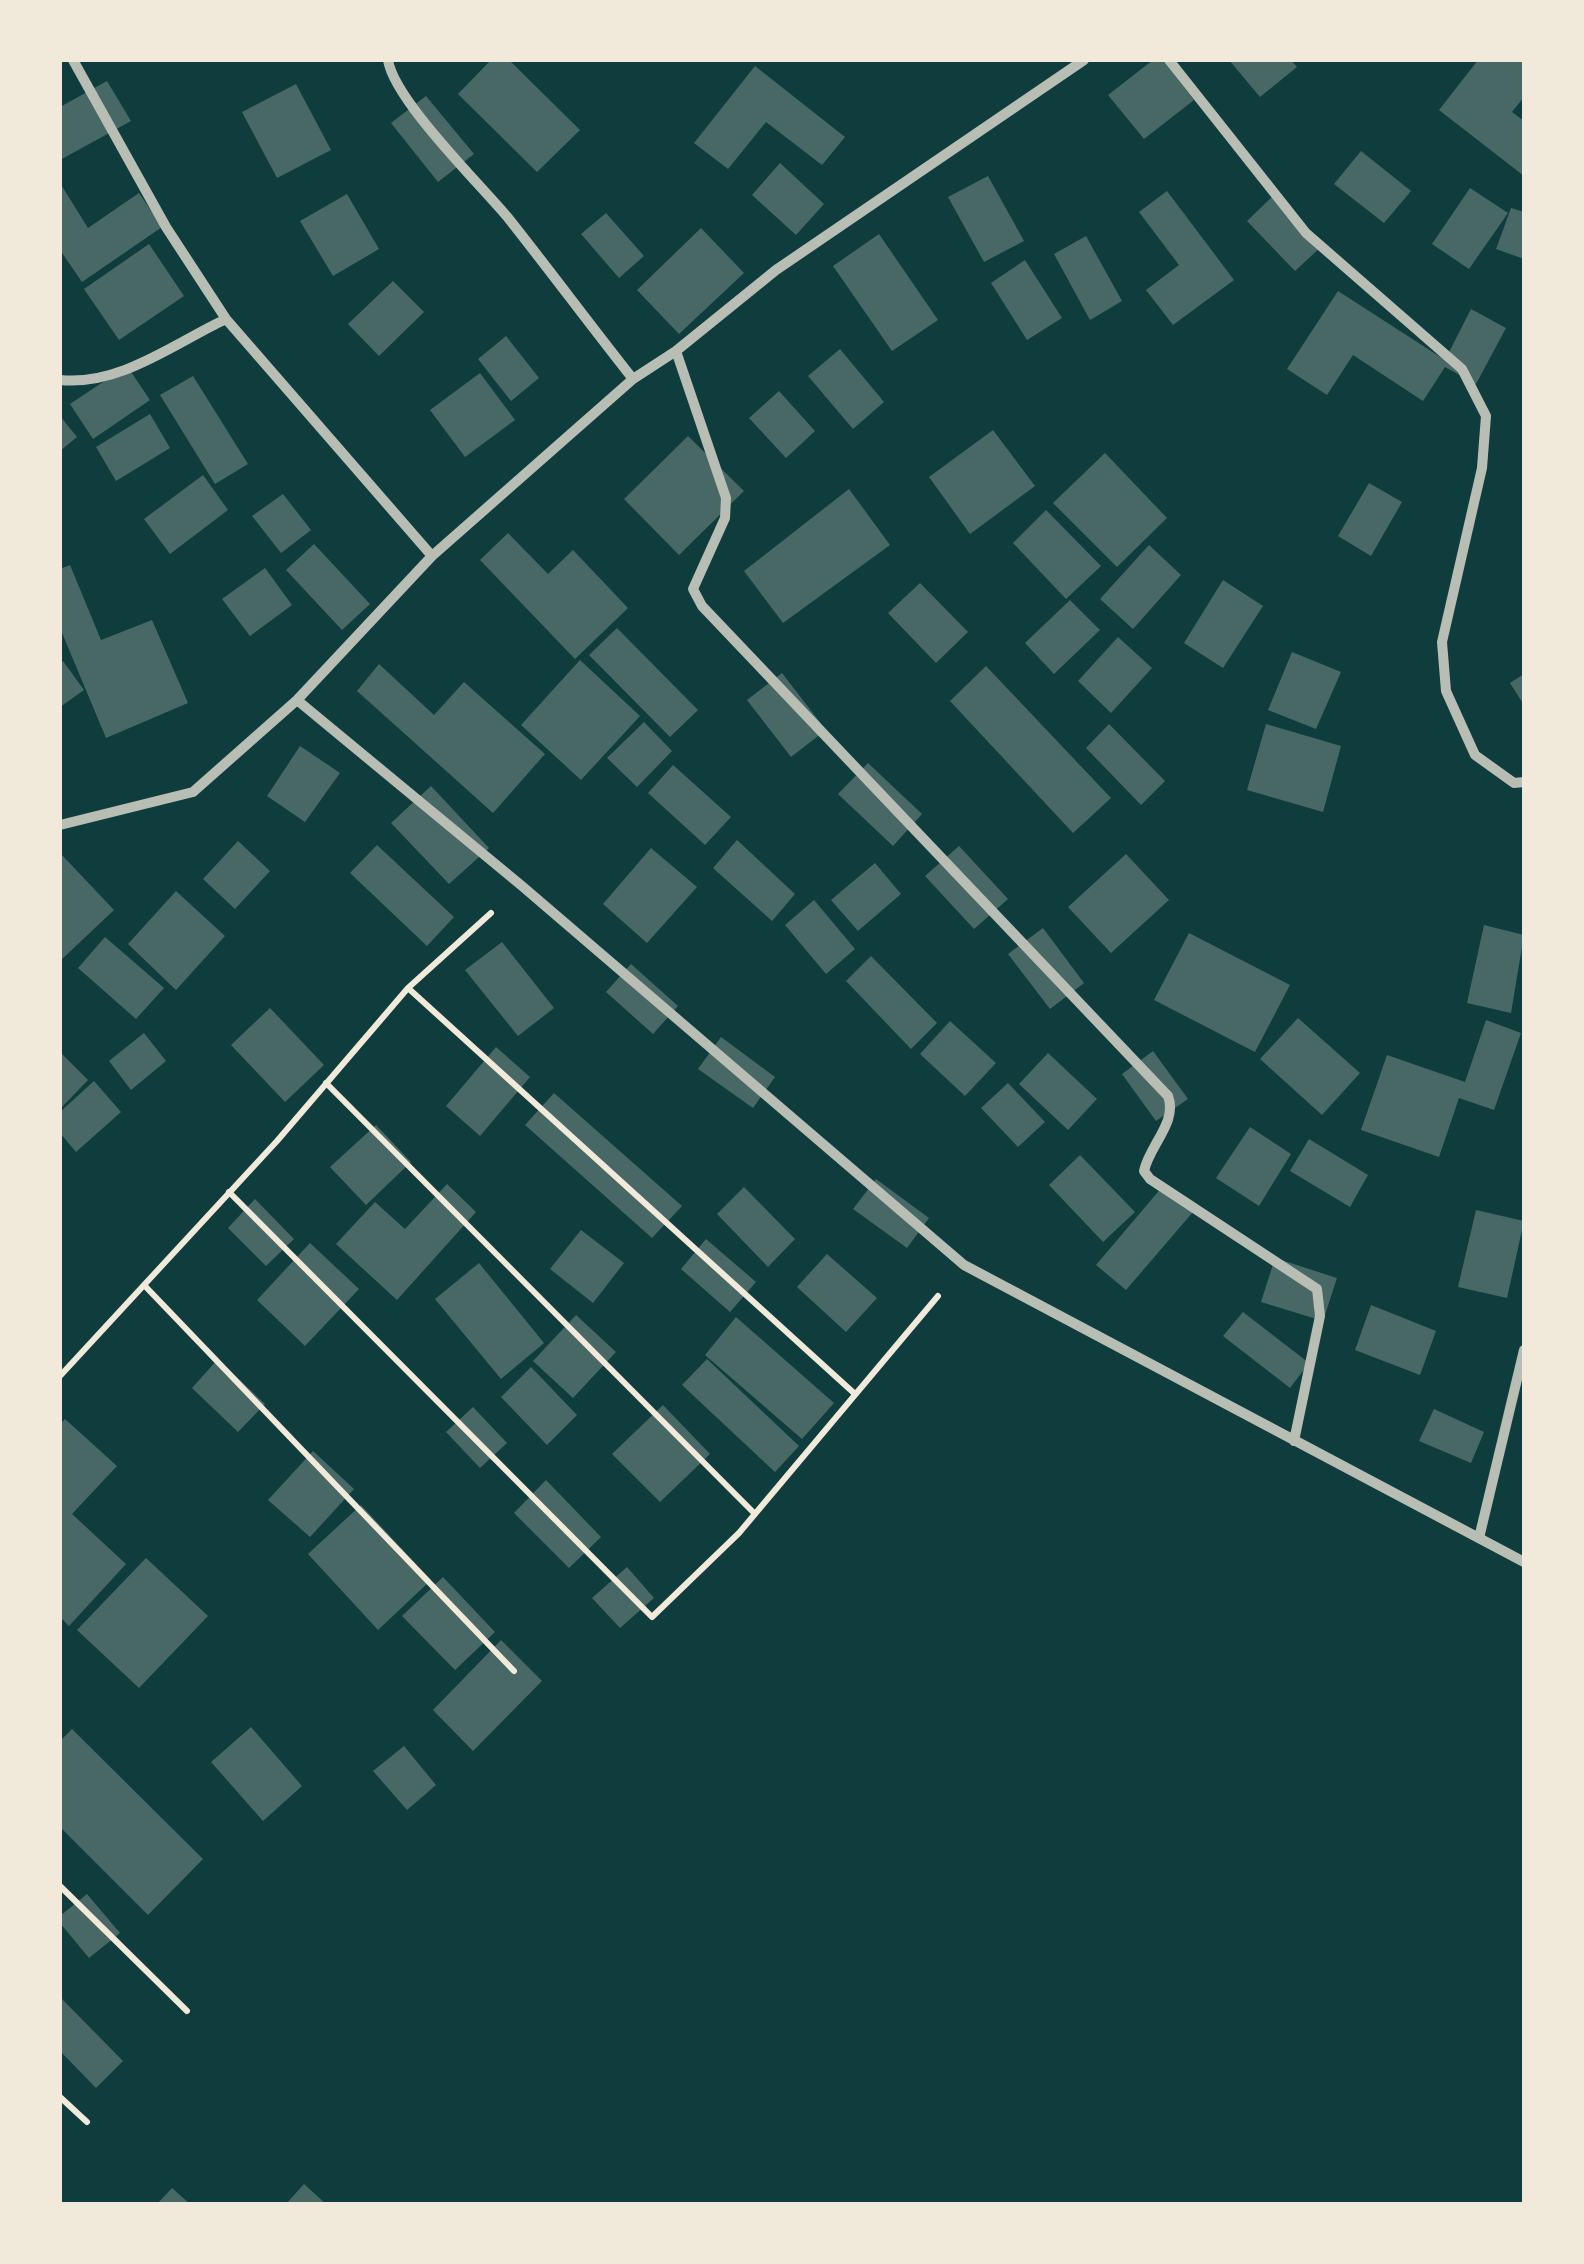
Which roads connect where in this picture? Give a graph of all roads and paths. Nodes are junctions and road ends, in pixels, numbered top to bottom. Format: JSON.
{"nodes":[{"id":1,"x":74,"y":60,"type":"edge"},
{"id":2,"x":388,"y":60,"type":"edge"},
{"id":3,"x":1084,"y":60,"type":"edge"},
{"id":4,"x":1170,"y":60,"type":"edge"},
{"id":5,"x":226,"y":319,"type":"junction"},
{"id":6,"x":676,"y":350,"type":"junction"},
{"id":7,"x":633,"y":379,"type":"junction"},
{"id":8,"x":60,"y":380,"type":"edge"},
{"id":9,"x":432,"y":556,"type":"junction"},
{"id":10,"x":297,"y":700,"type":"junction"},
{"id":11,"x":1524,"y":782,"type":"edge"},
{"id":12,"x":60,"y":825,"type":"edge"},
{"id":13,"x":522,"y":886,"type":"junction"},
{"id":14,"x":408,"y":988,"type":"junction"},
{"id":15,"x":326,"y":1083,"type":"junction"},
{"id":16,"x":229,"y":1192,"type":"junction"},
{"id":17,"x":964,"y":1265,"type":"junction"},
{"id":18,"x":144,"y":1284,"type":"junction"},
{"id":19,"x":1524,"y":1350,"type":"edge"},
{"id":20,"x":60,"y":1376,"type":"edge"},
{"id":21,"x":855,"y":1394,"type":"junction"},
{"id":22,"x":1294,"y":1441,"type":"junction"},
{"id":23,"x":755,"y":1514,"type":"junction"},
{"id":24,"x":1479,"y":1538,"type":"junction"},
{"id":25,"x":1524,"y":1562,"type":"edge"},
{"id":26,"x":514,"y":1671,"type":"dead end"},
{"id":27,"x":60,"y":1886,"type":"edge"},
{"id":28,"x":187,"y":2011,"type":"dead end"},
{"id":29,"x":60,"y":2097,"type":"edge"},
{"id":30,"x":88,"y":2122,"type":"dead end"}],
"edges":[{"from":1,"to":5,"type":"street"},
{"from":2,"to":7,"type":"street"},
{"from":3,"to":6,"type":"street"},
{"from":4,"to":11,"type":"street"},
{"from":5,"to":8,"type":"street"},
{"from":5,"to":9,"type":"street"},
{"from":6,"to":7,"type":"street"},
{"from":6,"to":22,"type":"street"},
{"from":7,"to":9,"type":"street"},
{"from":9,"to":10,"type":"street"},
{"from":10,"to":12,"type":"street"},
{"from":10,"to":13,"type":"street"},
{"from":13,"to":14,"type":"path"},
{"from":13,"to":17,"type":"street"},
{"from":14,"to":15,"type":"path"},
{"from":14,"to":21,"type":"path"},
{"from":15,"to":16,"type":"path"},
{"from":15,"to":23,"type":"path"},
{"from":16,"to":18,"type":"path"},
{"from":16,"to":23,"type":"path"},
{"from":17,"to":21,"type":"path"},
{"from":17,"to":22,"type":"street"},
{"from":18,"to":20,"type":"path"},
{"from":18,"to":26,"type":"path"},
{"from":19,"to":24,"type":"street"},
{"from":21,"to":23,"type":"path"},
{"from":22,"to":24,"type":"street"},
{"from":24,"to":25,"type":"street"},
{"from":27,"to":28,"type":"path"},
{"from":29,"to":30,"type":"path"}]}
